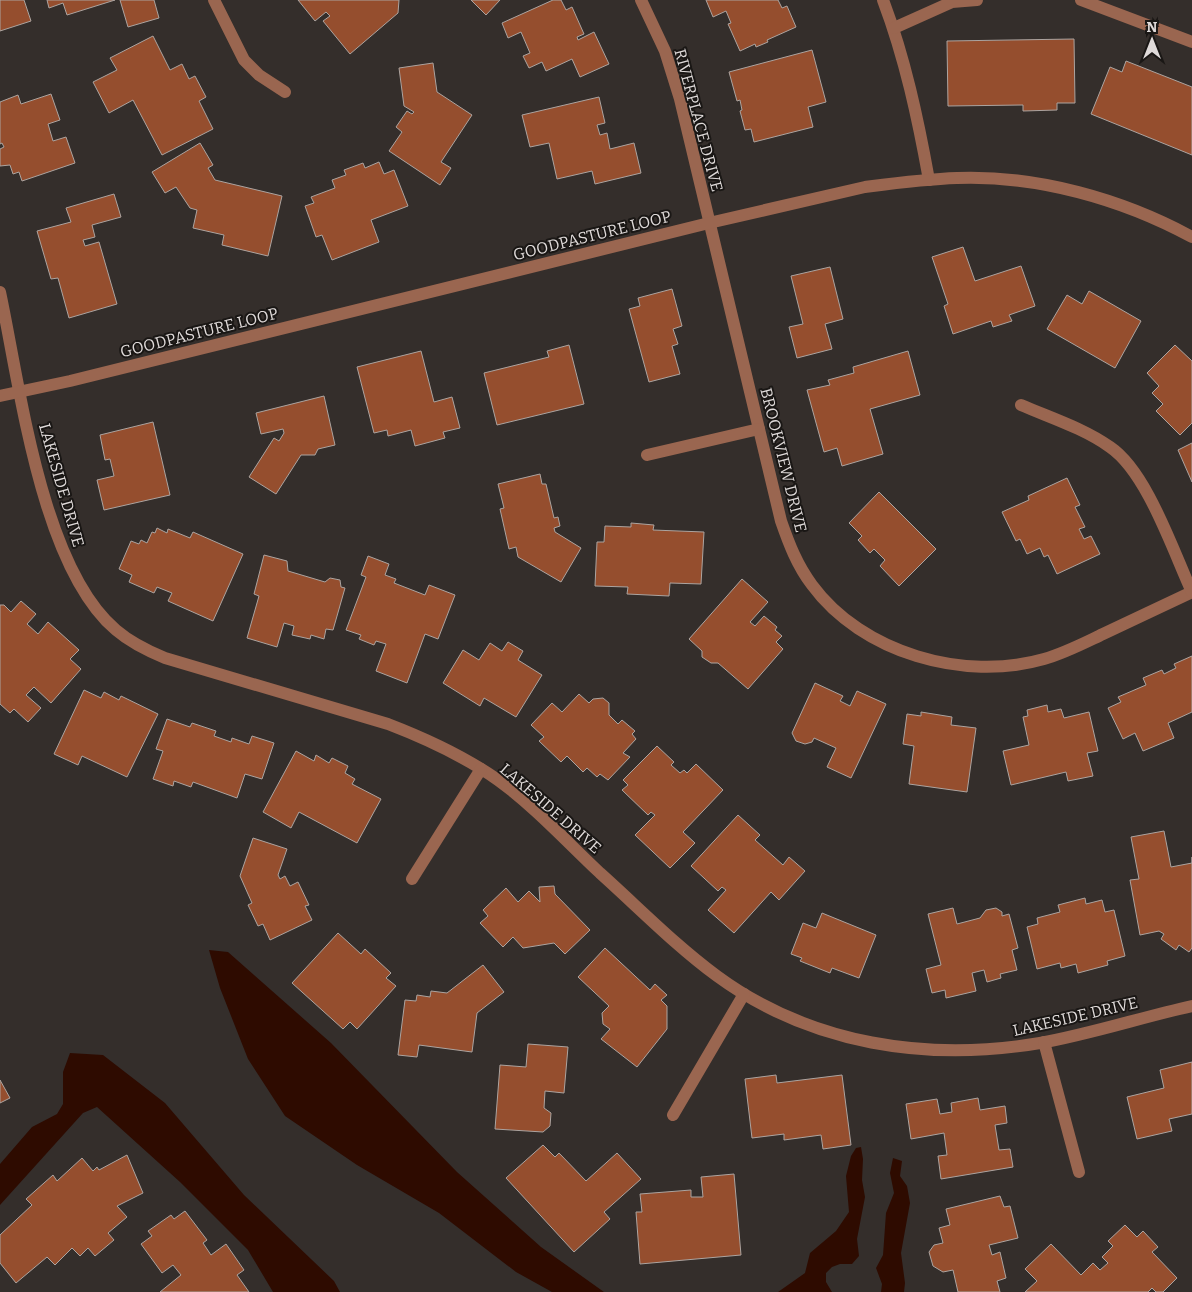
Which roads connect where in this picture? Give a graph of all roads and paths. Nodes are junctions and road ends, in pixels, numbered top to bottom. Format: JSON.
{"nodes":[{"id":1,"x":214,"y":0,"type":"edge"},
{"id":2,"x":641,"y":0,"type":"edge"},
{"id":3,"x":882,"y":0,"type":"edge"},
{"id":4,"x":977,"y":0,"type":"edge"},
{"id":5,"x":1081,"y":0,"type":"edge"},
{"id":6,"x":894,"y":28,"type":"junction"},
{"id":7,"x":1192,"y":42,"type":"edge"},
{"id":8,"x":285,"y":92,"type":"dead end"},
{"id":9,"x":929,"y":180,"type":"junction"},
{"id":10,"x":709,"y":223,"type":"junction"},
{"id":11,"x":1192,"y":237,"type":"edge"},
{"id":12,"x":0,"y":292,"type":"edge"},
{"id":13,"x":20,"y":392,"type":"junction"},
{"id":14,"x":0,"y":396,"type":"edge"},
{"id":15,"x":1021,"y":405,"type":"dead end"},
{"id":16,"x":759,"y":428,"type":"junction"},
{"id":17,"x":647,"y":455,"type":"dead end"},
{"id":18,"x":1192,"y":592,"type":"edge"},
{"id":19,"x":481,"y":769,"type":"junction"},
{"id":20,"x":412,"y":880,"type":"dead end"},
{"id":21,"x":744,"y":994,"type":"junction"},
{"id":22,"x":1192,"y":1006,"type":"edge"},
{"id":23,"x":1044,"y":1042,"type":"junction"},
{"id":24,"x":673,"y":1115,"type":"dead end"},
{"id":25,"x":1079,"y":1172,"type":"dead end"}],
"edges":[{"from":1,"to":8,"type":"street"},
{"from":2,"to":10,"type":"street","name":"RIVERPLACE DRIVE"},
{"from":3,"to":6,"type":"street"},
{"from":4,"to":6,"type":"street"},
{"from":5,"to":7,"type":"street"},
{"from":6,"to":9,"type":"street"},
{"from":9,"to":10,"type":"street","name":"GOODPASTURE LOOP"},
{"from":9,"to":11,"type":"street","name":"GOODPASTURE LOOP"},
{"from":10,"to":13,"type":"street","name":"GOODPASTURE LOOP"},
{"from":10,"to":16,"type":"street","name":"BROOKVIEW DRIVE"},
{"from":12,"to":13,"type":"street"},
{"from":13,"to":14,"type":"street","name":"GOODPASTURE LOOP"},
{"from":13,"to":19,"type":"street","name":"LAKESIDE DRIVE"},
{"from":15,"to":18,"type":"street","name":"BROOKVIEW DRIVE"},
{"from":16,"to":17,"type":"street"},
{"from":16,"to":18,"type":"street","name":"BROOKVIEW DRIVE"},
{"from":19,"to":20,"type":"street"},
{"from":19,"to":21,"type":"street","name":"LAKESIDE DRIVE"},
{"from":21,"to":23,"type":"street","name":"LAKESIDE DRIVE"},
{"from":21,"to":24,"type":"street"},
{"from":22,"to":23,"type":"street","name":"LAKESIDE DRIVE"},
{"from":23,"to":25,"type":"street"}]}
